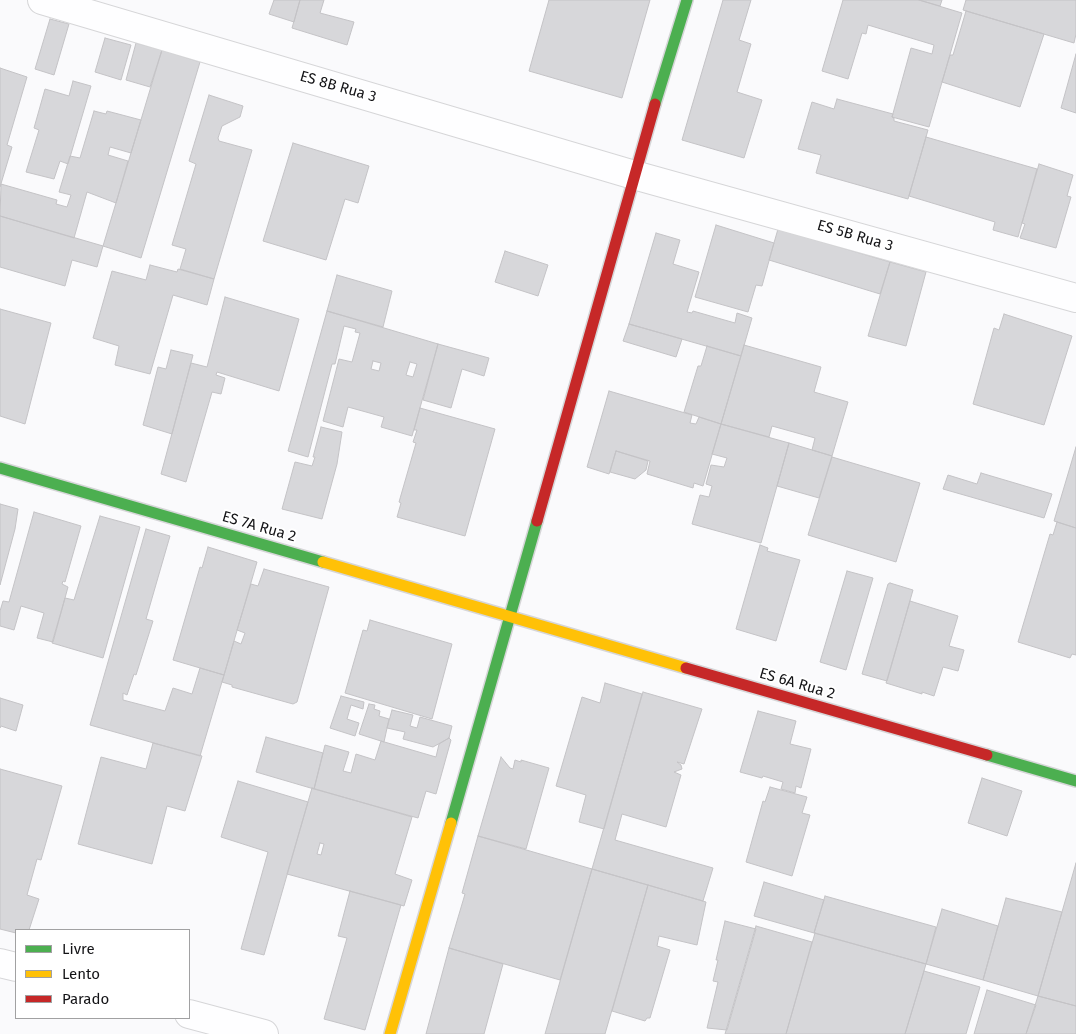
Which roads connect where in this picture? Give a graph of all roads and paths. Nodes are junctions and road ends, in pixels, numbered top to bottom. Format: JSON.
{"nodes":[{"id":1,"x":42,"y":0,"type":"edge"},
{"id":2,"x":686,"y":0,"type":"edge"},
{"id":3,"x":634,"y":175,"type":"junction"},
{"id":4,"x":1076,"y":298,"type":"edge"},
{"id":5,"x":0,"y":468,"type":"edge"},
{"id":6,"x":510,"y":615,"type":"junction"},
{"id":7,"x":1076,"y":781,"type":"edge"},
{"id":8,"x":0,"y":963,"type":"edge"},
{"id":9,"x":15,"y":967,"type":"edge"},
{"id":10,"x":190,"y":1014,"type":"edge"},
{"id":11,"x":264,"y":1034,"type":"edge"},
{"id":12,"x":390,"y":1034,"type":"edge"}],
"edges":[{"from":1,"to":3,"type":"street","name":"ES 8B Rua 3"},
{"from":2,"to":3,"type":"street"},
{"from":3,"to":4,"type":"street","name":"ES 5B Rua 3"},
{"from":3,"to":6,"type":"street"},
{"from":5,"to":6,"type":"street","name":"ES 7A Rua 2"},
{"from":6,"to":7,"type":"street","name":"ES 6A Rua 2"},
{"from":6,"to":12,"type":"street"},
{"from":8,"to":9,"type":"street"},
{"from":10,"to":11,"type":"street"}]}
